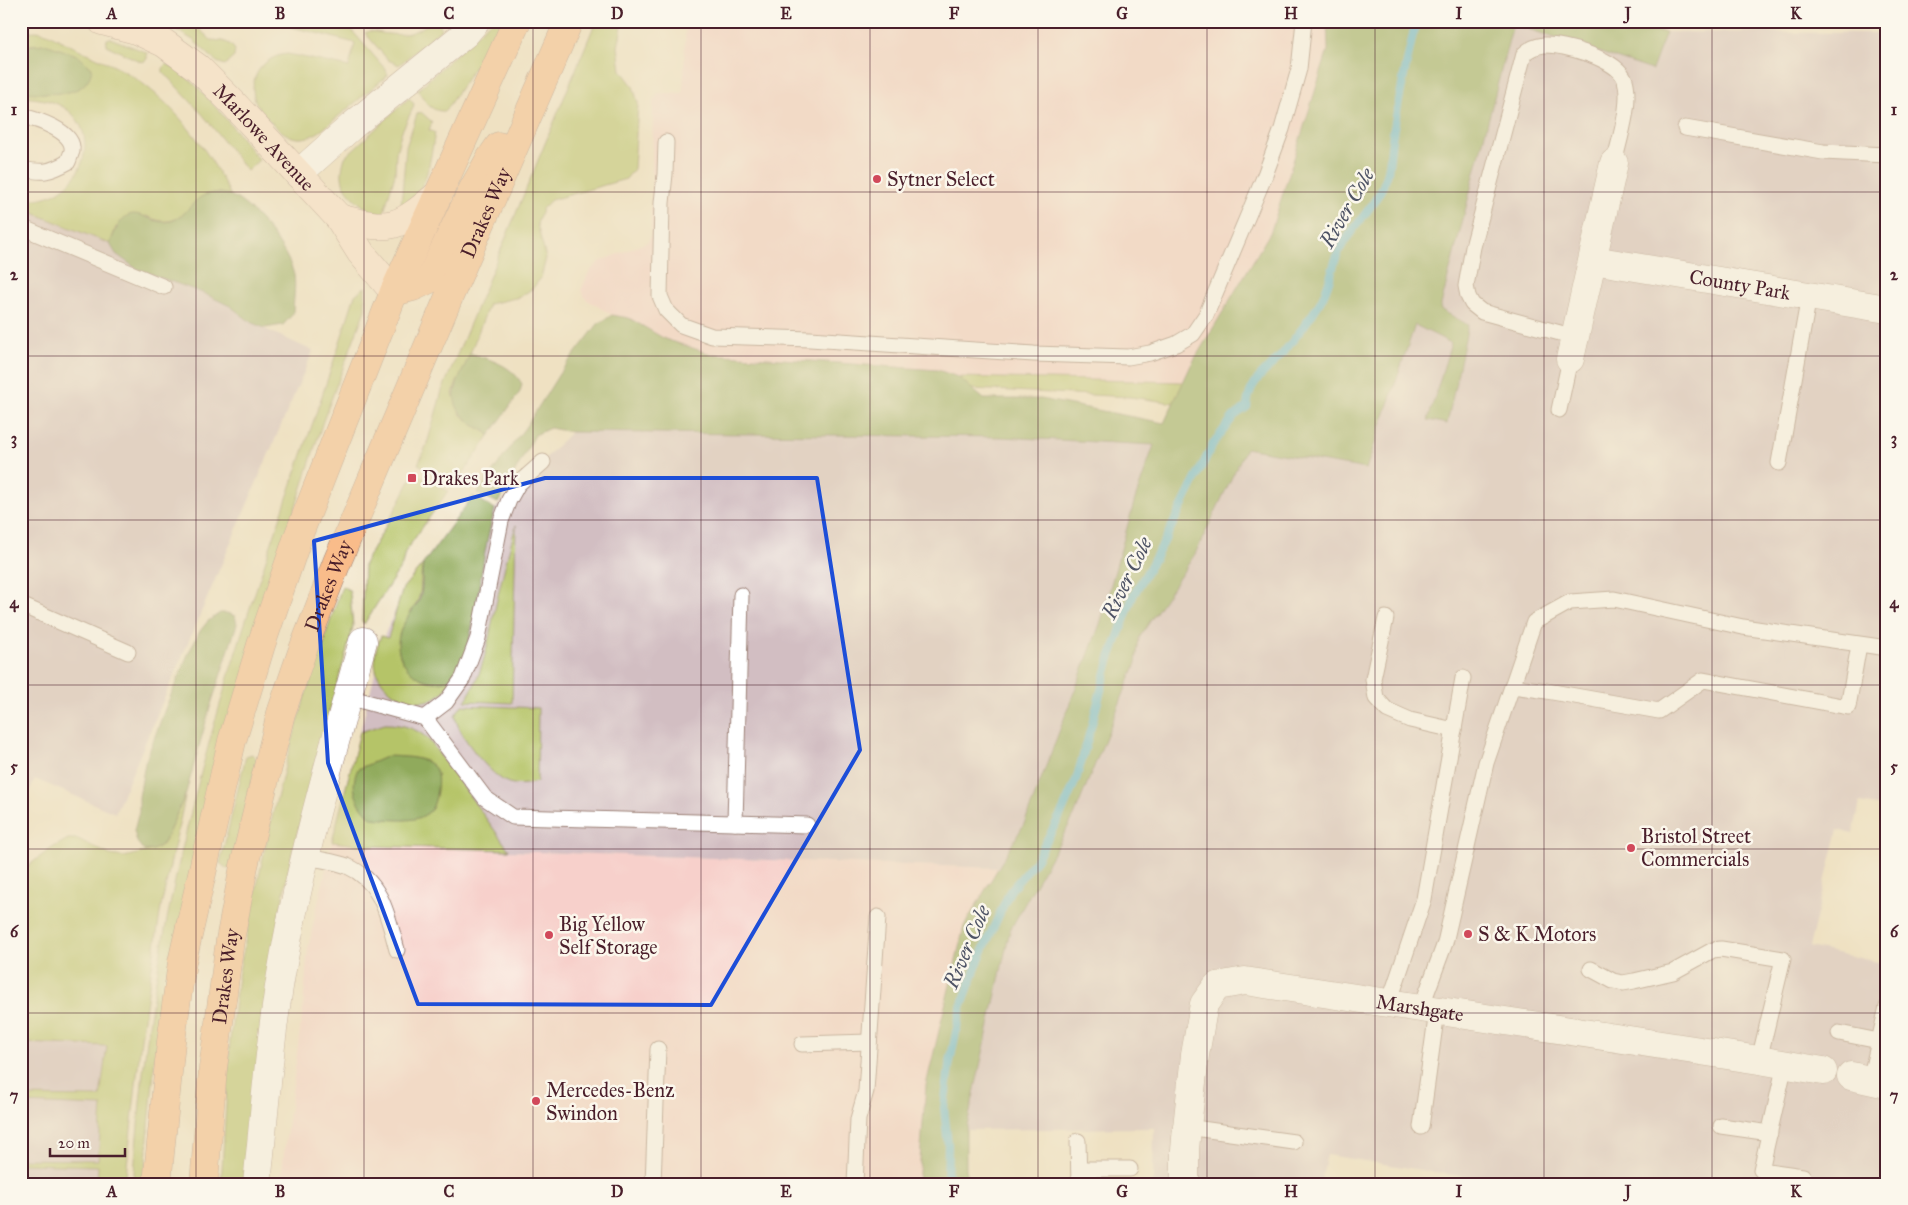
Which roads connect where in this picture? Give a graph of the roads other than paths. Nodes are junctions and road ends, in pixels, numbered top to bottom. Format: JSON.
{"nodes":[{"id":1,"x":102,"y":21,"type":"edge"},
{"id":2,"x":476,"y":21,"type":"edge"},
{"id":3,"x":517,"y":21,"type":"edge"},
{"id":4,"x":569,"y":21,"type":"edge"},
{"id":5,"x":1304,"y":21,"type":"edge"},
{"id":6,"x":534,"y":99,"type":"junction"},
{"id":7,"x":21,"y":116,"type":"edge"},
{"id":8,"x":1685,"y":128,"type":"dead end"},
{"id":9,"x":666,"y":142,"type":"dead end"},
{"id":10,"x":1887,"y":155,"type":"edge"},
{"id":11,"x":1614,"y":163,"type":"joint"},
{"id":12,"x":21,"y":169,"type":"edge"},
{"id":13,"x":298,"y":174,"type":"junction"},
{"id":14,"x":439,"y":194,"type":"junction"},
{"id":15,"x":339,"y":218,"type":"junction"},
{"id":16,"x":21,"y":227,"type":"edge"},
{"id":17,"x":1593,"y":260,"type":"junction"},
{"id":18,"x":164,"y":287,"type":"dead end"},
{"id":19,"x":394,"y":292,"type":"junction"},
{"id":20,"x":1809,"y":296,"type":"junction"},
{"id":21,"x":1887,"y":309,"type":"edge"},
{"id":22,"x":1572,"y":348,"type":"junction"},
{"id":23,"x":1559,"y":410,"type":"dead end"},
{"id":24,"x":543,"y":462,"type":"dead end"},
{"id":25,"x":1779,"y":463,"type":"dead end"},
{"id":26,"x":741,"y":595,"type":"dead end"},
{"id":27,"x":21,"y":605,"type":"edge"},
{"id":28,"x":1386,"y":618,"type":"dead end"},
{"id":29,"x":363,"y":642,"type":"dead end"},
{"id":30,"x":1859,"y":645,"type":"junction"},
{"id":31,"x":1887,"y":648,"type":"edge"},
{"id":32,"x":128,"y":652,"type":"dead end"},
{"id":33,"x":1463,"y":678,"type":"dead end"},
{"id":34,"x":1513,"y":686,"type":"junction"},
{"id":35,"x":348,"y":697,"type":"junction"},
{"id":36,"x":425,"y":718,"type":"junction"},
{"id":37,"x":1454,"y":730,"type":"junction"},
{"id":38,"x":735,"y":823,"type":"junction"},
{"id":39,"x":807,"y":825,"type":"dead end"},
{"id":40,"x":305,"y":856,"type":"junction"},
{"id":41,"x":878,"y":917,"type":"dead end"},
{"id":42,"x":397,"y":950,"type":"dead end"},
{"id":43,"x":1591,"y":969,"type":"dead end"},
{"id":44,"x":1389,"y":1003,"type":"junction"},
{"id":45,"x":1887,"y":1008,"type":"edge"},
{"id":46,"x":1429,"y":1010,"type":"junction"},
{"id":47,"x":1839,"y":1033,"type":"dead end"},
{"id":48,"x":1879,"y":1041,"type":"junction"},
{"id":49,"x":869,"y":1042,"type":"junction"},
{"id":50,"x":802,"y":1044,"type":"dead end"},
{"id":51,"x":658,"y":1049,"type":"dead end"},
{"id":52,"x":1772,"y":1062,"type":"junction"},
{"id":53,"x":1823,"y":1071,"type":"dead end"},
{"id":54,"x":1869,"y":1080,"type":"edge"},
{"id":55,"x":1721,"y":1126,"type":"dead end"},
{"id":56,"x":1187,"y":1127,"type":"junction"},
{"id":57,"x":1420,"y":1128,"type":"dead end"},
{"id":58,"x":1770,"y":1133,"type":"junction"},
{"id":59,"x":1078,"y":1141,"type":"dead end"},
{"id":60,"x":1294,"y":1142,"type":"dead end"},
{"id":61,"x":1130,"y":1169,"type":"dead end"},
{"id":62,"x":1079,"y":1176,"type":"edge"},
{"id":63,"x":1803,"y":1176,"type":"dead end"},
{"id":64,"x":156,"y":1184,"type":"edge"},
{"id":65,"x":204,"y":1184,"type":"edge"},
{"id":66,"x":257,"y":1184,"type":"edge"},
{"id":67,"x":653,"y":1184,"type":"edge"},
{"id":68,"x":855,"y":1184,"type":"edge"},
{"id":69,"x":1185,"y":1184,"type":"edge"}],
"edges":[{"from":1,"to":13,"type":"street","name":"Marlowe Avenue"},
{"from":2,"to":13,"type":"street"},
{"from":3,"to":14,"type":"main road"},
{"from":4,"to":6,"type":"main road","name":"Drakes Way"},
{"from":5,"to":9,"type":"lane"},
{"from":6,"to":19,"type":"main road"},
{"from":6,"to":65,"type":"main road","name":"Drakes Way"},
{"from":7,"to":12,"type":"lane"},
{"from":8,"to":10,"type":"lane"},
{"from":11,"to":17,"type":"street"},
{"from":11,"to":22,"type":"lane"},
{"from":13,"to":15,"type":"street","name":"Marlowe Avenue"},
{"from":14,"to":15,"type":"street"},
{"from":14,"to":19,"type":"main road"},
{"from":15,"to":19,"type":"street","name":"Marlowe Avenue"},
{"from":16,"to":18,"type":"lane"},
{"from":17,"to":20,"type":"street","name":"County Park"},
{"from":17,"to":22,"type":"street"},
{"from":19,"to":64,"type":"main road"},
{"from":20,"to":21,"type":"street","name":"County Park"},
{"from":20,"to":25,"type":"lane"},
{"from":22,"to":23,"type":"lane"},
{"from":24,"to":36,"type":"lane"},
{"from":26,"to":38,"type":"lane"},
{"from":27,"to":32,"type":"lane"},
{"from":28,"to":37,"type":"lane"},
{"from":29,"to":35,"type":"street"},
{"from":30,"to":31,"type":"lane"},
{"from":30,"to":34,"type":"lane"},
{"from":30,"to":34,"type":"lane"},
{"from":33,"to":37,"type":"lane"},
{"from":34,"to":46,"type":"lane"},
{"from":35,"to":36,"type":"lane"},
{"from":35,"to":40,"type":"street"},
{"from":36,"to":38,"type":"lane"},
{"from":37,"to":44,"type":"lane"},
{"from":38,"to":39,"type":"lane"},
{"from":40,"to":42,"type":"lane"},
{"from":40,"to":66,"type":"street"},
{"from":41,"to":49,"type":"lane"},
{"from":43,"to":52,"type":"lane"},
{"from":44,"to":46,"type":"street","name":"Marshgate"},
{"from":44,"to":56,"type":"street","name":"Marshgate"},
{"from":45,"to":48,"type":"lane"},
{"from":46,"to":52,"type":"street","name":"Marshgate"},
{"from":46,"to":57,"type":"lane"},
{"from":47,"to":48,"type":"lane"},
{"from":48,"to":54,"type":"lane"},
{"from":49,"to":50,"type":"lane"},
{"from":49,"to":68,"type":"lane"},
{"from":51,"to":67,"type":"lane"},
{"from":52,"to":53,"type":"street","name":"Marshgate"},
{"from":52,"to":58,"type":"lane"},
{"from":55,"to":58,"type":"lane"},
{"from":56,"to":60,"type":"lane"},
{"from":56,"to":69,"type":"street","name":"Marshgate"},
{"from":58,"to":63,"type":"lane"},
{"from":59,"to":62,"type":"lane"},
{"from":61,"to":62,"type":"lane"}]}
